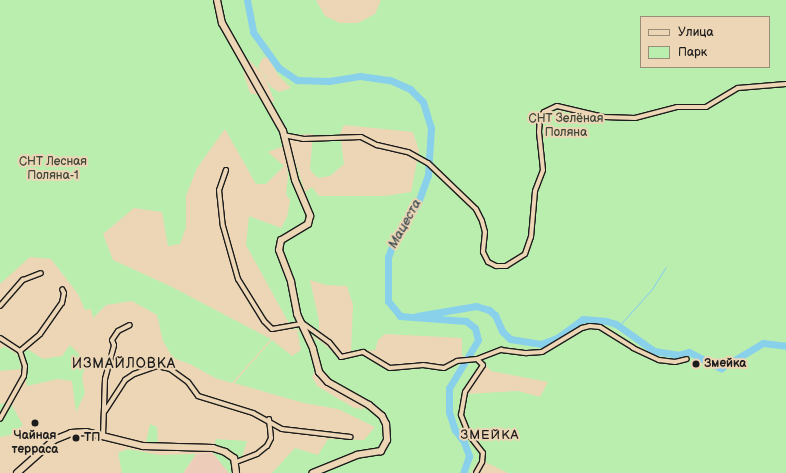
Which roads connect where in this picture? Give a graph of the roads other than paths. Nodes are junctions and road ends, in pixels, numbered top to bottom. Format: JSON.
{"nodes":[{"id":1,"x":217,"y":0,"type":"edge"},
{"id":2,"x":786,"y":84,"type":"edge"},
{"id":3,"x":283,"y":135,"type":"junction"},
{"id":4,"x":226,"y":170,"type":"dead end"},
{"id":5,"x":41,"y":273,"type":"dead end"},
{"id":6,"x":62,"y":289,"type":"dead end"},
{"id":7,"x":0,"y":306,"type":"edge"},
{"id":8,"x":300,"y":322,"type":"junction"},
{"id":9,"x":130,"y":326,"type":"dead end"},
{"id":10,"x":0,"y":338,"type":"edge"},
{"id":11,"x":20,"y":351,"type":"junction"},
{"id":12,"x":475,"y":359,"type":"junction"},
{"id":13,"x":687,"y":359,"type":"dead end"},
{"id":14,"x":105,"y":411,"type":"junction"},
{"id":15,"x":0,"y":419,"type":"edge"},
{"id":16,"x":269,"y":419,"type":"junction"},
{"id":17,"x":103,"y":436,"type":"junction"},
{"id":18,"x":352,"y":437,"type":"dead end"},
{"id":19,"x":236,"y":462,"type":"junction"},
{"id":20,"x":16,"y":473,"type":"edge"},
{"id":21,"x":236,"y":473,"type":"edge"},
{"id":22,"x":313,"y":473,"type":"edge"},
{"id":23,"x":476,"y":473,"type":"edge"}],
"edges":[{"from":1,"to":3,"type":"street"},
{"from":2,"to":3,"type":"street"},
{"from":3,"to":8,"type":"street"},
{"from":4,"to":8,"type":"street"},
{"from":5,"to":7,"type":"street"},
{"from":6,"to":11,"type":"street"},
{"from":8,"to":12,"type":"street"},
{"from":8,"to":22,"type":"street"},
{"from":9,"to":14,"type":"street"},
{"from":10,"to":11,"type":"street"},
{"from":11,"to":15,"type":"street"},
{"from":12,"to":13,"type":"street"},
{"from":12,"to":23,"type":"street"},
{"from":14,"to":16,"type":"street"},
{"from":14,"to":17,"type":"street"},
{"from":16,"to":18,"type":"street"},
{"from":16,"to":19,"type":"street"},
{"from":17,"to":19,"type":"street"},
{"from":17,"to":20,"type":"street"},
{"from":19,"to":21,"type":"street"}]}
